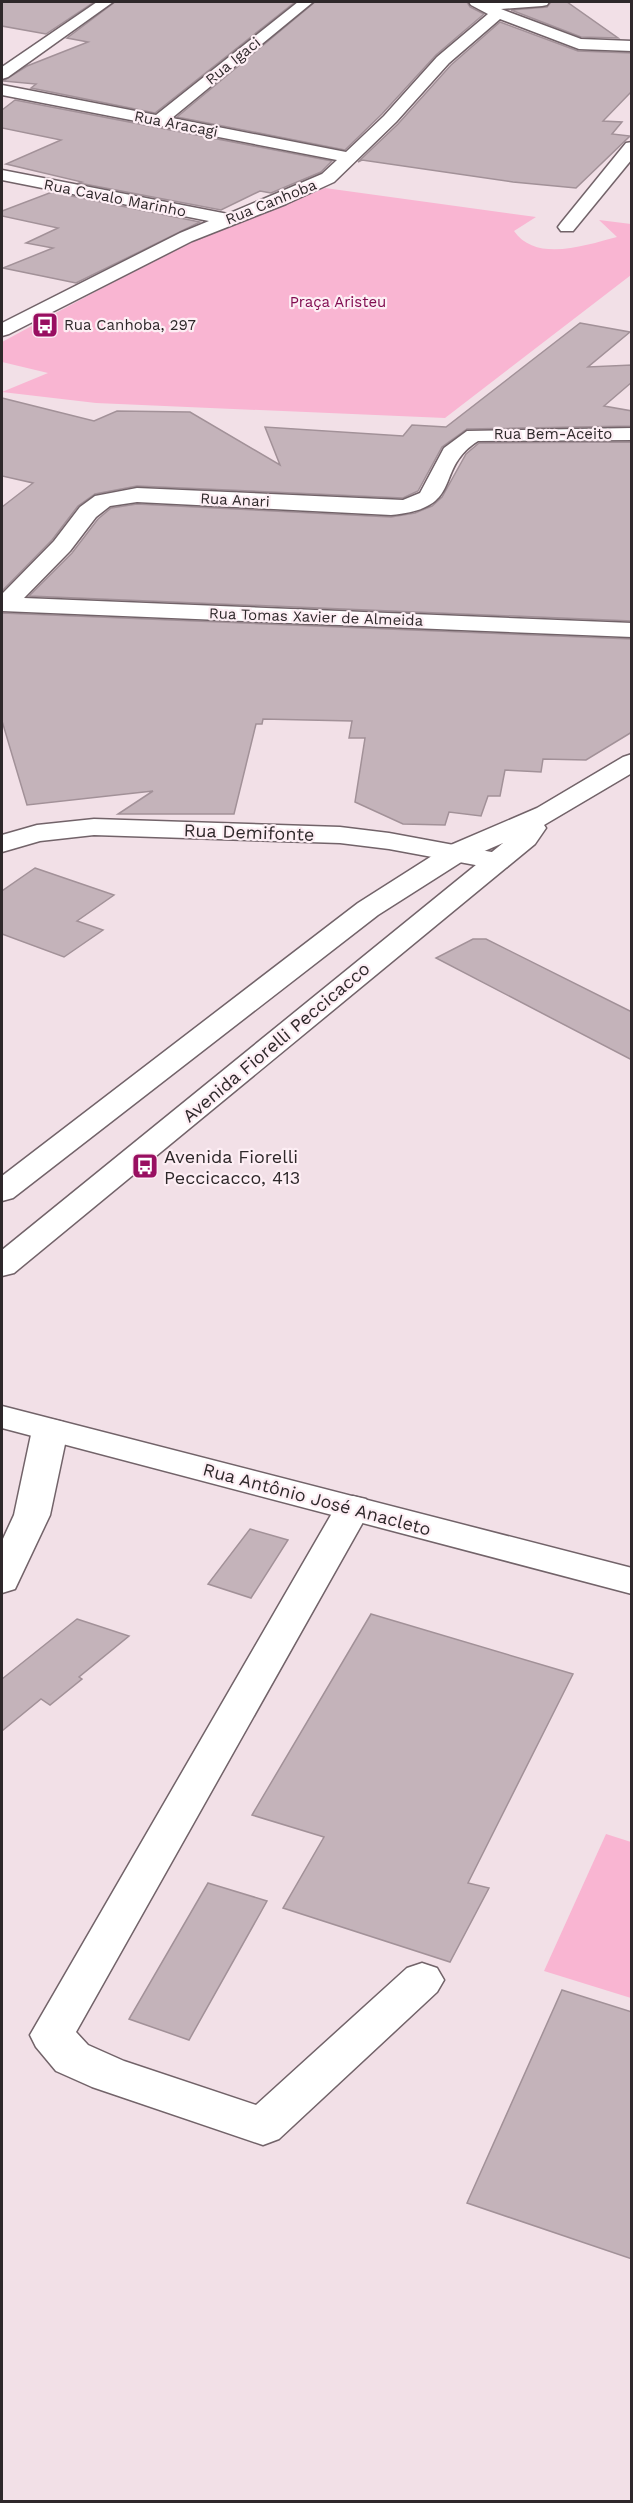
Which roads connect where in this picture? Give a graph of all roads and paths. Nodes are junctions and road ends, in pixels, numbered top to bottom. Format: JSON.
{"nodes":[{"id":1,"x":106,"y":2,"type":"edge"},
{"id":2,"x":306,"y":2,"type":"edge"},
{"id":3,"x":542,"y":2,"type":"edge"},
{"id":4,"x":479,"y":3,"type":"edge"},
{"id":5,"x":498,"y":13,"type":"junction"},
{"id":6,"x":632,"y":46,"type":"edge"},
{"id":7,"x":2,"y":72,"type":"edge"},
{"id":8,"x":2,"y":90,"type":"edge"},
{"id":9,"x":159,"y":121,"type":"junction"},
{"id":10,"x":632,"y":147,"type":"edge"},
{"id":11,"x":350,"y":158,"type":"junction"},
{"id":12,"x":2,"y":175,"type":"edge"},
{"id":13,"x":228,"y":220,"type":"junction"},
{"id":14,"x":567,"y":227,"type":"dead end"},
{"id":15,"x":2,"y":330,"type":"edge"},
{"id":16,"x":632,"y":434,"type":"edge"},
{"id":17,"x":474,"y":435,"type":"joint"},
{"id":18,"x":3,"y":604,"type":"edge"},
{"id":19,"x":632,"y":630,"type":"edge"},
{"id":20,"x":632,"y":762,"type":"edge"},
{"id":21,"x":546,"y":814,"type":"junction"},
{"id":22,"x":2,"y":844,"type":"edge"},
{"id":23,"x":456,"y":853,"type":"junction"},
{"id":24,"x":497,"y":861,"type":"junction"},
{"id":25,"x":2,"y":1191,"type":"edge"},
{"id":26,"x":2,"y":1266,"type":"edge"},
{"id":27,"x":2,"y":1417,"type":"edge"},
{"id":28,"x":50,"y":1430,"type":"junction"},
{"id":29,"x":353,"y":1508,"type":"junction"},
{"id":30,"x":2,"y":1580,"type":"edge"},
{"id":31,"x":632,"y":1581,"type":"edge"},
{"id":32,"x":422,"y":1980,"type":"dead end"}],
"edges":[{"from":1,"to":7,"type":"street"},
{"from":2,"to":9,"type":"street","name":"Rua Igaci"},
{"from":3,"to":4,"type":"street"},
{"from":4,"to":5,"type":"street"},
{"from":5,"to":6,"type":"street"},
{"from":5,"to":11,"type":"street","name":"Rua Canhoba"},
{"from":8,"to":9,"type":"street","name":"Rua Aracagi"},
{"from":9,"to":11,"type":"street","name":"Rua Aracagi"},
{"from":10,"to":14,"type":"street"},
{"from":11,"to":13,"type":"street","name":"Rua Canhoba"},
{"from":12,"to":13,"type":"street","name":"Rua Cavalo Marinho"},
{"from":13,"to":15,"type":"street","name":"Rua Canhoba"},
{"from":16,"to":17,"type":"street","name":"Rua Bem-Aceito"},
{"from":17,"to":18,"type":"street","name":"Rua Anari"},
{"from":18,"to":19,"type":"street","name":"Rua Tomas Xavier de Almeida"},
{"from":20,"to":21,"type":"street","name":"Avenida Fiorelli Peccicacco"},
{"from":21,"to":23,"type":"street","name":"Avenida Fiorelli Peccicacco"},
{"from":21,"to":24,"type":"street","name":"Avenida Fiorelli Peccicacco"},
{"from":22,"to":23,"type":"street","name":"Rua Demifonte"},
{"from":23,"to":24,"type":"street","name":"Rua Demifonte"},
{"from":23,"to":25,"type":"street","name":"Avenida Fiorelli Peccicacco"},
{"from":24,"to":26,"type":"street","name":"Avenida Fiorelli Peccicacco"},
{"from":27,"to":28,"type":"street","name":"Rua Antônio José Anacleto"},
{"from":28,"to":29,"type":"street","name":"Rua Antônio José Anacleto"},
{"from":28,"to":30,"type":"street"},
{"from":29,"to":31,"type":"street","name":"Rua Antônio José Anacleto"},
{"from":29,"to":32,"type":"street"}]}
